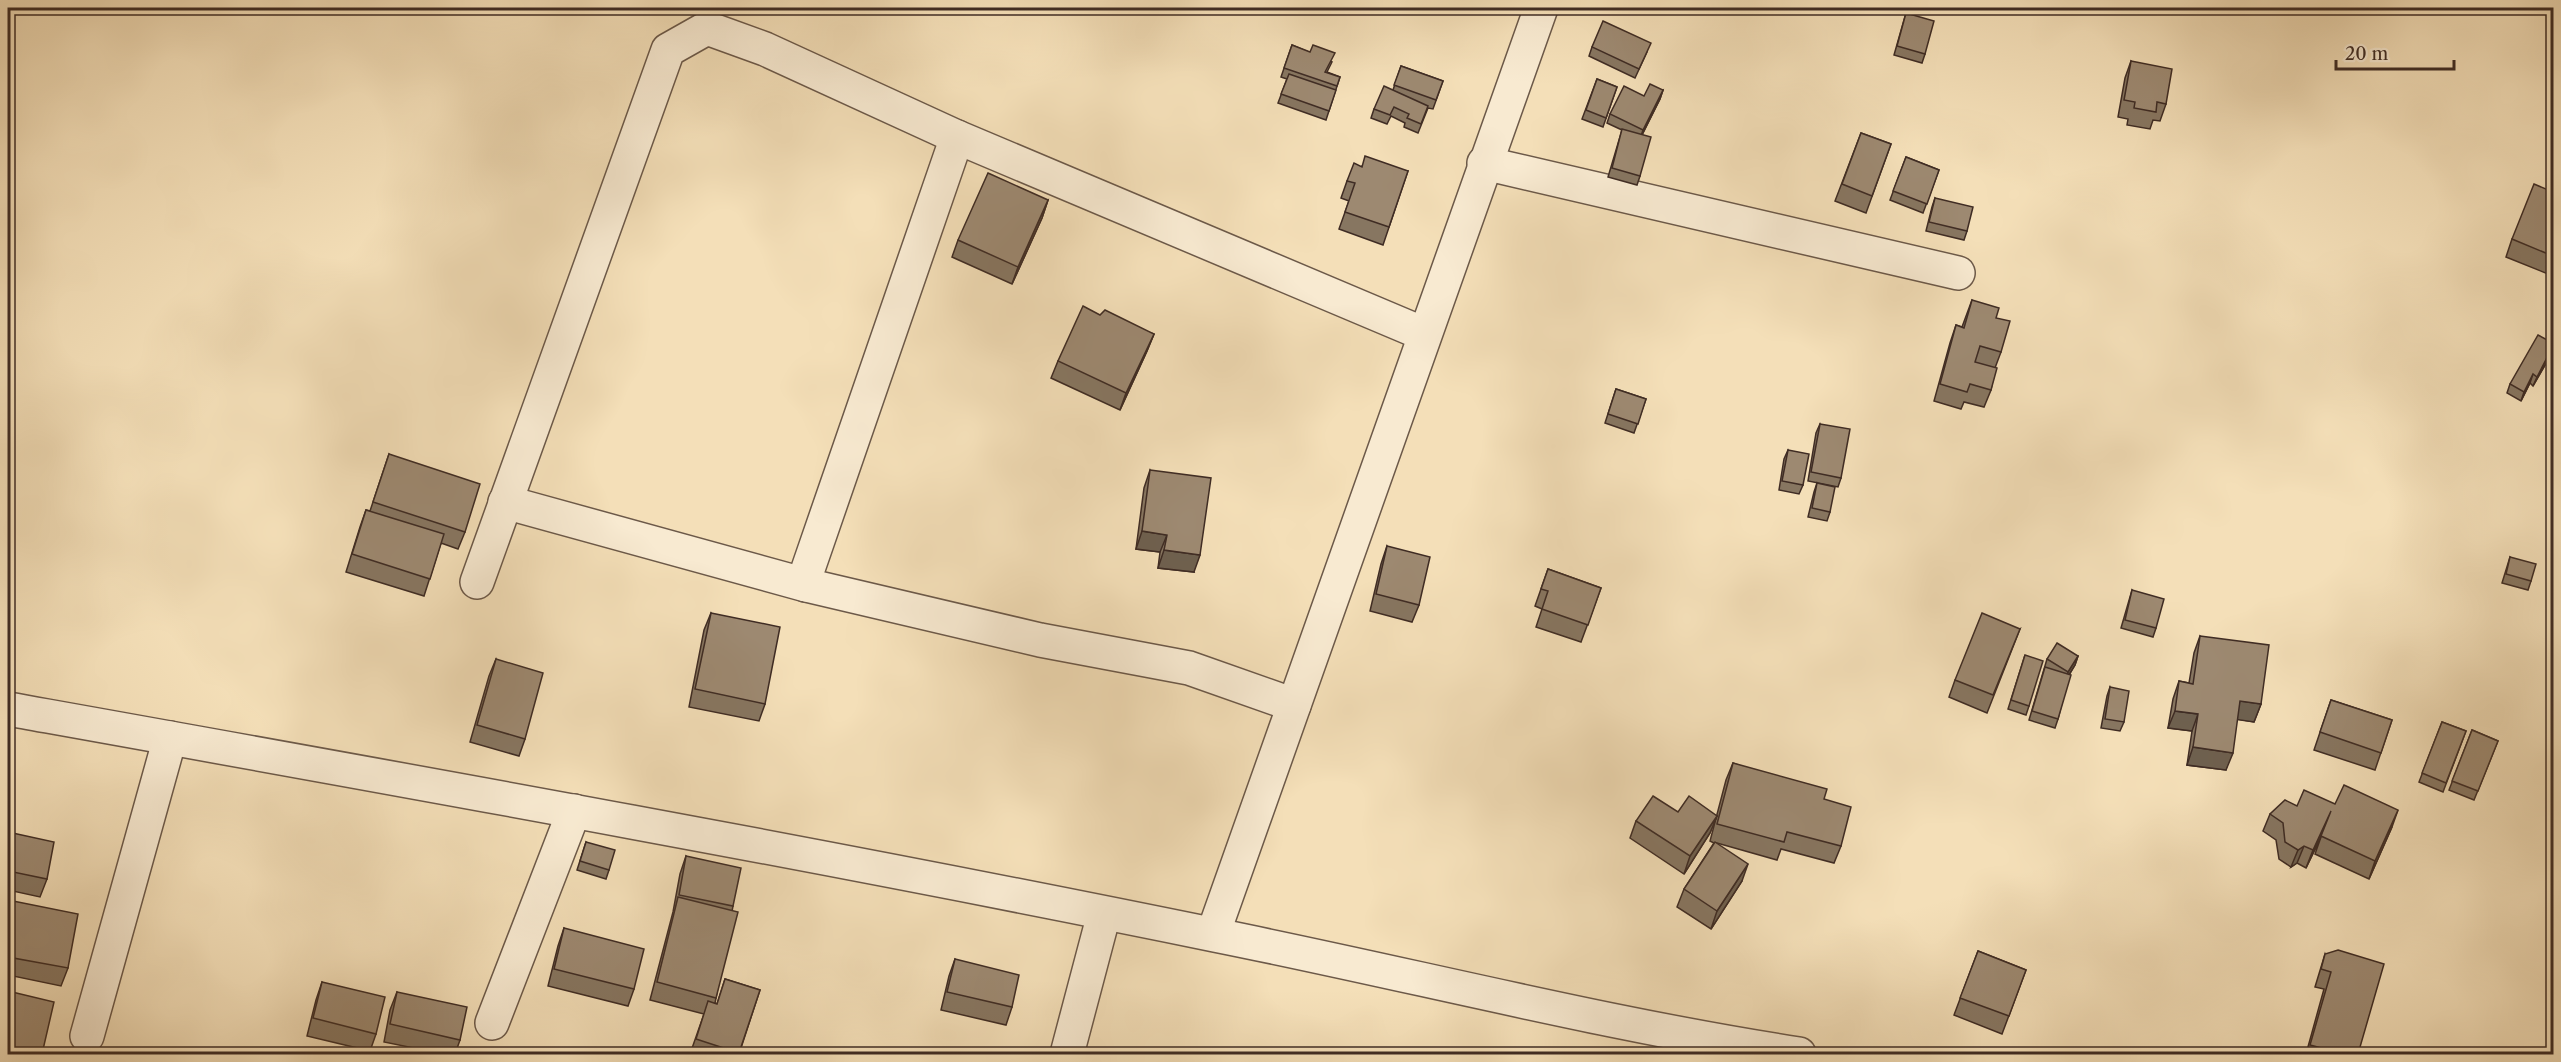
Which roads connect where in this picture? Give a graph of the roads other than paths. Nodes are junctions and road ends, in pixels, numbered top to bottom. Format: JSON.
{"nodes":[{"id":1,"x":1541,"y":8,"type":"edge"},
{"id":2,"x":957,"y":137,"type":"junction"},
{"id":3,"x":1484,"y":163,"type":"junction"},
{"id":4,"x":1958,"y":273,"type":"dead end"},
{"id":5,"x":1424,"y":334,"type":"junction"},
{"id":6,"x":505,"y":502,"type":"junction"},
{"id":7,"x":477,"y":582,"type":"dead end"},
{"id":8,"x":806,"y":585,"type":"junction"},
{"id":9,"x":1294,"y":705,"type":"junction"},
{"id":10,"x":8,"y":709,"type":"edge"},
{"id":11,"x":170,"y":738,"type":"junction"},
{"id":12,"x":574,"y":811,"type":"junction"},
{"id":13,"x":1104,"y":914,"type":"junction"},
{"id":14,"x":1213,"y":934,"type":"junction"},
{"id":15,"x":492,"y":1023,"type":"dead end"},
{"id":16,"x":87,"y":1036,"type":"dead end"},
{"id":17,"x":1067,"y":1054,"type":"edge"},
{"id":18,"x":1799,"y":1054,"type":"edge"}],
"edges":[{"from":1,"to":3,"type":"street"},
{"from":2,"to":5,"type":"street"},
{"from":2,"to":6,"type":"street"},
{"from":2,"to":8,"type":"street"},
{"from":3,"to":4,"type":"street"},
{"from":3,"to":5,"type":"street"},
{"from":5,"to":9,"type":"street"},
{"from":6,"to":7,"type":"street"},
{"from":6,"to":8,"type":"street"},
{"from":8,"to":9,"type":"street"},
{"from":9,"to":14,"type":"street"},
{"from":10,"to":11,"type":"street"},
{"from":11,"to":12,"type":"street"},
{"from":11,"to":16,"type":"street"},
{"from":12,"to":13,"type":"street"},
{"from":12,"to":15,"type":"street"},
{"from":13,"to":14,"type":"street"},
{"from":13,"to":17,"type":"street"},
{"from":14,"to":18,"type":"street"}]}
